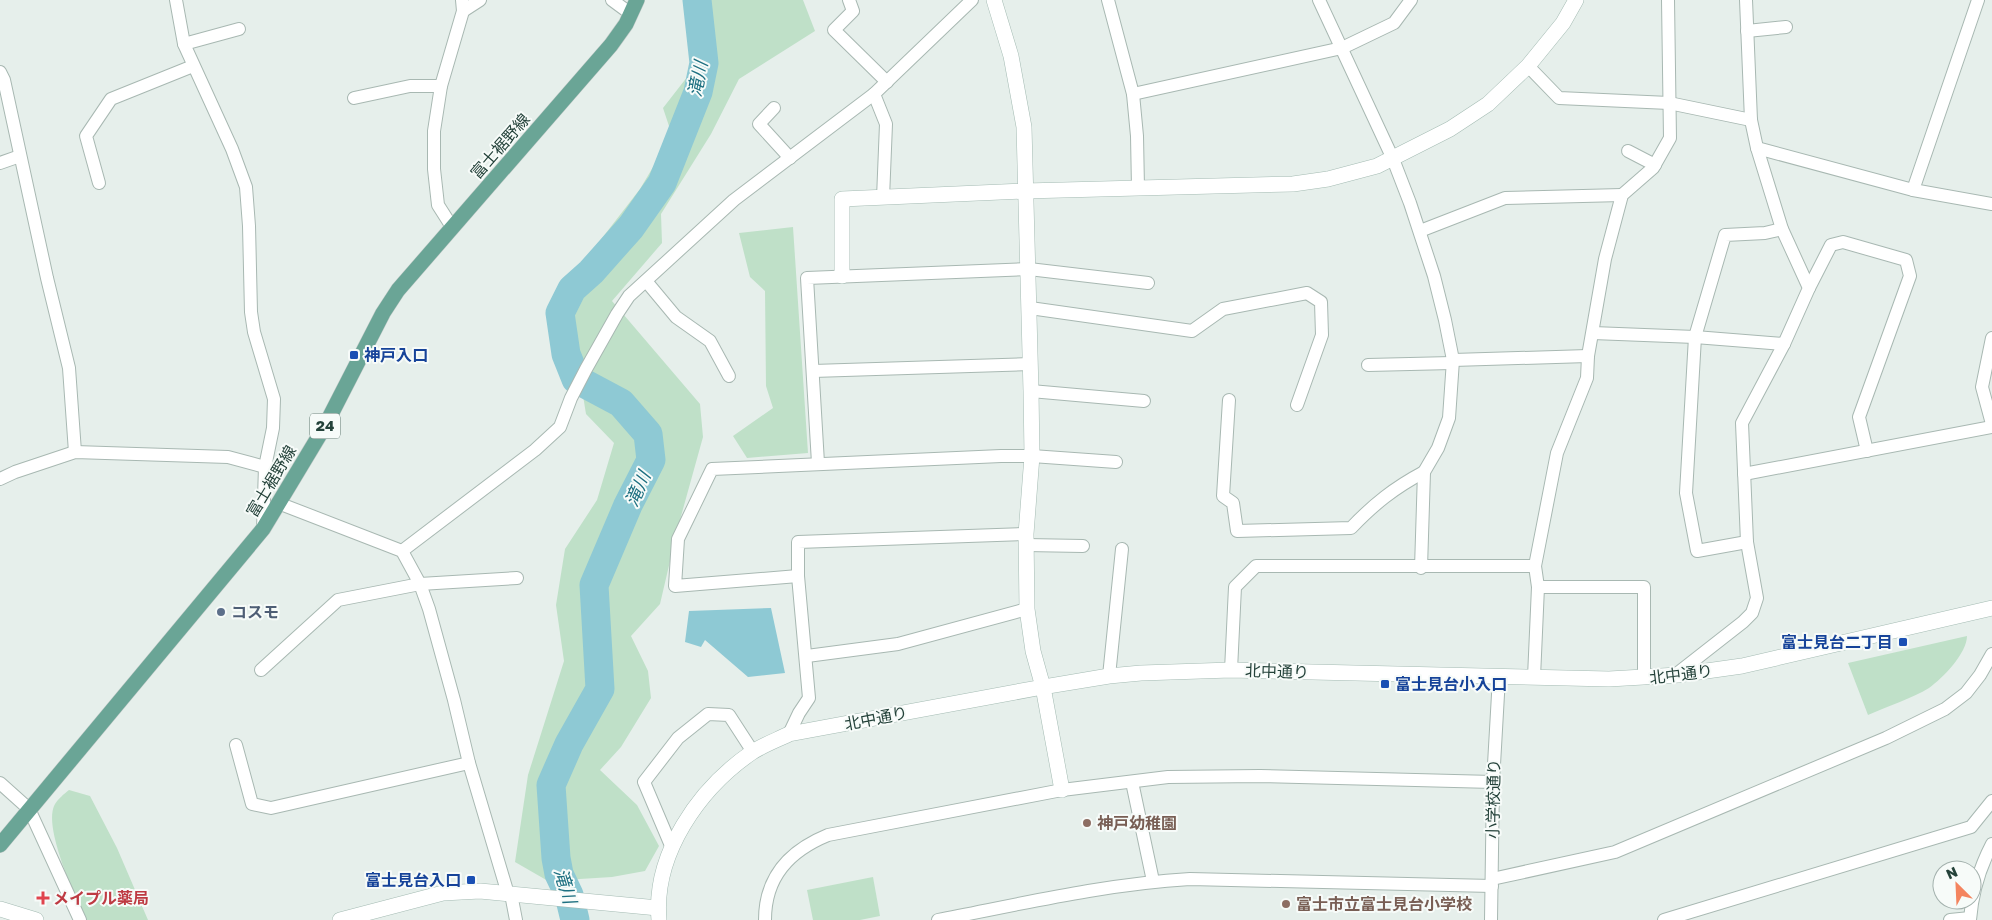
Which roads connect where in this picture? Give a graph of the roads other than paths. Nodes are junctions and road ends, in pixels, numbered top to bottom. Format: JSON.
{"nodes":[{"id":1,"x":176,"y":0,"type":"edge"},
{"id":2,"x":480,"y":0,"type":"edge"},
{"id":3,"x":612,"y":0,"type":"edge"},
{"id":4,"x":849,"y":0,"type":"edge"},
{"id":5,"x":972,"y":0,"type":"edge"},
{"id":6,"x":994,"y":0,"type":"edge"},
{"id":7,"x":1108,"y":0,"type":"edge"},
{"id":8,"x":1319,"y":0,"type":"edge"},
{"id":9,"x":1411,"y":0,"type":"edge"},
{"id":10,"x":1576,"y":0,"type":"edge"},
{"id":11,"x":1668,"y":0,"type":"edge"},
{"id":12,"x":1746,"y":0,"type":"edge"},
{"id":13,"x":1978,"y":0,"type":"edge"},
{"id":14,"x":463,"y":6,"type":"edge"},
{"id":15,"x":634,"y":7,"type":"edge"},
{"id":16,"x":1786,"y":27,"type":"dead end"},
{"id":17,"x":239,"y":28,"type":"dead end"},
{"id":18,"x":1747,"y":30,"type":"junction"},
{"id":19,"x":184,"y":44,"type":"junction"},
{"id":20,"x":1342,"y":48,"type":"junction"},
{"id":21,"x":193,"y":66,"type":"junction"},
{"id":22,"x":1528,"y":66,"type":"junction"},
{"id":23,"x":0,"y":72,"type":"edge"},
{"id":24,"x":887,"y":82,"type":"junction"},
{"id":25,"x":441,"y":86,"type":"junction"},
{"id":26,"x":874,"y":94,"type":"junction"},
{"id":27,"x":1133,"y":94,"type":"junction"},
{"id":28,"x":354,"y":98,"type":"dead end"},
{"id":29,"x":1669,"y":104,"type":"junction"},
{"id":30,"x":774,"y":108,"type":"dead end"},
{"id":31,"x":1751,"y":120,"type":"junction"},
{"id":32,"x":1757,"y":148,"type":"junction"},
{"id":33,"x":1628,"y":151,"type":"dead end"},
{"id":34,"x":20,"y":156,"type":"junction"},
{"id":35,"x":790,"y":158,"type":"junction"},
{"id":36,"x":1392,"y":159,"type":"junction"},
{"id":37,"x":0,"y":164,"type":"edge"},
{"id":38,"x":1655,"y":165,"type":"junction"},
{"id":39,"x":99,"y":183,"type":"dead end"},
{"id":40,"x":1138,"y":188,"type":"junction"},
{"id":41,"x":1913,"y":190,"type":"junction"},
{"id":42,"x":1025,"y":191,"type":"junction"},
{"id":43,"x":1622,"y":195,"type":"junction"},
{"id":44,"x":883,"y":198,"type":"junction"},
{"id":45,"x":1991,"y":200,"type":"edge"},
{"id":46,"x":452,"y":227,"type":"junction"},
{"id":47,"x":1782,"y":229,"type":"junction"},
{"id":48,"x":1420,"y":231,"type":"junction"},
{"id":49,"x":1029,"y":268,"type":"junction"},
{"id":50,"x":842,"y":276,"type":"junction"},
{"id":51,"x":646,"y":281,"type":"junction"},
{"id":52,"x":1148,"y":283,"type":"dead end"},
{"id":53,"x":1809,"y":288,"type":"junction"},
{"id":54,"x":1030,"y":308,"type":"junction"},
{"id":55,"x":1592,"y":333,"type":"junction"},
{"id":56,"x":1695,"y":337,"type":"junction"},
{"id":57,"x":1992,"y":338,"type":"edge"},
{"id":58,"x":1784,"y":344,"type":"junction"},
{"id":59,"x":1588,"y":356,"type":"junction"},
{"id":60,"x":1452,"y":361,"type":"junction"},
{"id":61,"x":1030,"y":364,"type":"junction"},
{"id":62,"x":1368,"y":365,"type":"dead end"},
{"id":63,"x":813,"y":371,"type":"junction"},
{"id":64,"x":729,"y":376,"type":"dead end"},
{"id":65,"x":1031,"y":391,"type":"junction"},
{"id":66,"x":1228,"y":400,"type":"dead end"},
{"id":67,"x":1144,"y":401,"type":"dead end"},
{"id":68,"x":1297,"y":405,"type":"dead end"},
{"id":69,"x":1992,"y":426,"type":"edge"},
{"id":70,"x":1868,"y":451,"type":"junction"},
{"id":71,"x":75,"y":452,"type":"junction"},
{"id":72,"x":1032,"y":456,"type":"junction"},
{"id":73,"x":1116,"y":462,"type":"dead end"},
{"id":74,"x":818,"y":463,"type":"junction"},
{"id":75,"x":265,"y":467,"type":"junction"},
{"id":76,"x":1424,"y":472,"type":"junction"},
{"id":77,"x":1744,"y":474,"type":"junction"},
{"id":78,"x":0,"y":479,"type":"edge"},
{"id":79,"x":278,"y":503,"type":"junction"},
{"id":80,"x":263,"y":529,"type":"junction"},
{"id":81,"x":1026,"y":540,"type":"junction"},
{"id":82,"x":1747,"y":542,"type":"junction"},
{"id":83,"x":1083,"y":546,"type":"dead end"},
{"id":84,"x":1122,"y":549,"type":"dead end"},
{"id":85,"x":402,"y":551,"type":"junction"},
{"id":86,"x":1535,"y":566,"type":"junction"},
{"id":87,"x":1421,"y":568,"type":"junction"},
{"id":88,"x":798,"y":576,"type":"junction"},
{"id":89,"x":517,"y":578,"type":"dead end"},
{"id":90,"x":420,"y":584,"type":"junction"},
{"id":91,"x":1538,"y":587,"type":"junction"},
{"id":92,"x":1992,"y":608,"type":"edge"},
{"id":93,"x":1027,"y":609,"type":"junction"},
{"id":94,"x":1992,"y":654,"type":"edge"},
{"id":95,"x":806,"y":656,"type":"junction"},
{"id":96,"x":261,"y":670,"type":"dead end"},
{"id":97,"x":1231,"y":670,"type":"junction"},
{"id":98,"x":1109,"y":676,"type":"junction"},
{"id":99,"x":1674,"y":676,"type":"junction"},
{"id":100,"x":1499,"y":677,"type":"junction"},
{"id":101,"x":1534,"y":678,"type":"junction"},
{"id":102,"x":1644,"y":678,"type":"junction"},
{"id":103,"x":1043,"y":687,"type":"junction"},
{"id":104,"x":789,"y":734,"type":"junction"},
{"id":105,"x":236,"y":745,"type":"dead end"},
{"id":106,"x":753,"y":752,"type":"junction"},
{"id":107,"x":469,"y":763,"type":"junction"},
{"id":108,"x":1132,"y":782,"type":"junction"},
{"id":109,"x":1492,"y":782,"type":"junction"},
{"id":110,"x":0,"y":783,"type":"edge"},
{"id":111,"x":1062,"y":790,"type":"junction"},
{"id":112,"x":1992,"y":801,"type":"edge"},
{"id":113,"x":29,"y":809,"type":"junction"},
{"id":114,"x":1992,"y":844,"type":"edge"},
{"id":115,"x":0,"y":845,"type":"edge"},
{"id":116,"x":672,"y":848,"type":"junction"},
{"id":117,"x":1153,"y":882,"type":"junction"},
{"id":118,"x":1492,"y":882,"type":"junction"},
{"id":119,"x":514,"y":894,"type":"junction"},
{"id":120,"x":0,"y":909,"type":"edge"},
{"id":121,"x":658,"y":914,"type":"edge"},
{"id":122,"x":1970,"y":919,"type":"edge"},
{"id":123,"x":36,"y":920,"type":"edge"},
{"id":124,"x":80,"y":920,"type":"edge"},
{"id":125,"x":340,"y":920,"type":"edge"},
{"id":126,"x":516,"y":920,"type":"edge"},
{"id":127,"x":765,"y":920,"type":"edge"},
{"id":128,"x":939,"y":920,"type":"edge"},
{"id":129,"x":1491,"y":920,"type":"edge"},
{"id":130,"x":1664,"y":920,"type":"edge"},
{"id":131,"x":1950,"y":920,"type":"edge"}],
"edges":[{"from":1,"to":19,"type":"street"},
{"from":2,"to":14,"type":"street"},
{"from":3,"to":15,"type":"street"},
{"from":4,"to":24,"type":"street"},
{"from":5,"to":24,"type":"street"},
{"from":6,"to":42,"type":"street"},
{"from":7,"to":27,"type":"street"},
{"from":8,"to":20,"type":"street"},
{"from":9,"to":20,"type":"street"},
{"from":10,"to":22,"type":"street"},
{"from":11,"to":29,"type":"street"},
{"from":12,"to":18,"type":"street"},
{"from":13,"to":41,"type":"street"},
{"from":14,"to":25,"type":"street"},
{"from":15,"to":46,"type":"main road","name":"富士裾野線","number":"24"},
{"from":16,"to":18,"type":"street"},
{"from":17,"to":19,"type":"street"},
{"from":18,"to":31,"type":"street"},
{"from":19,"to":21,"type":"street"},
{"from":20,"to":27,"type":"street"},
{"from":20,"to":36,"type":"street"},
{"from":21,"to":39,"type":"street"},
{"from":21,"to":75,"type":"street"},
{"from":22,"to":29,"type":"street"},
{"from":22,"to":36,"type":"street"},
{"from":23,"to":34,"type":"street"},
{"from":24,"to":26,"type":"street"},
{"from":25,"to":28,"type":"street"},
{"from":25,"to":46,"type":"street"},
{"from":26,"to":35,"type":"street"},
{"from":26,"to":44,"type":"street"},
{"from":27,"to":40,"type":"street"},
{"from":29,"to":31,"type":"street"},
{"from":29,"to":38,"type":"street"},
{"from":30,"to":35,"type":"street"},
{"from":31,"to":32,"type":"street"},
{"from":32,"to":41,"type":"street"},
{"from":32,"to":47,"type":"street"},
{"from":33,"to":38,"type":"street"},
{"from":34,"to":37,"type":"street"},
{"from":34,"to":71,"type":"street"},
{"from":35,"to":51,"type":"street"},
{"from":36,"to":40,"type":"street"},
{"from":36,"to":48,"type":"street"},
{"from":38,"to":43,"type":"street"},
{"from":40,"to":42,"type":"street"},
{"from":41,"to":45,"type":"street"},
{"from":42,"to":44,"type":"street"},
{"from":42,"to":49,"type":"street"},
{"from":43,"to":48,"type":"street"},
{"from":43,"to":55,"type":"street"},
{"from":44,"to":50,"type":"street"},
{"from":46,"to":79,"type":"main road","name":"富士裾野線","number":"24"},
{"from":47,"to":53,"type":"street"},
{"from":47,"to":56,"type":"street"},
{"from":48,"to":60,"type":"street"},
{"from":49,"to":50,"type":"street"},
{"from":49,"to":52,"type":"street"},
{"from":49,"to":54,"type":"street"},
{"from":50,"to":63,"type":"street"},
{"from":51,"to":64,"type":"street"},
{"from":51,"to":85,"type":"street"},
{"from":53,"to":58,"type":"street"},
{"from":53,"to":70,"type":"street"},
{"from":54,"to":61,"type":"street"},
{"from":54,"to":68,"type":"street"},
{"from":55,"to":56,"type":"street"},
{"from":55,"to":59,"type":"street"},
{"from":56,"to":58,"type":"street"},
{"from":56,"to":82,"type":"street"},
{"from":57,"to":69,"type":"street"},
{"from":58,"to":77,"type":"street"},
{"from":59,"to":60,"type":"street"},
{"from":59,"to":86,"type":"street"},
{"from":60,"to":62,"type":"street"},
{"from":60,"to":76,"type":"street"},
{"from":61,"to":63,"type":"street"},
{"from":61,"to":65,"type":"street"},
{"from":63,"to":74,"type":"street"},
{"from":65,"to":67,"type":"street"},
{"from":65,"to":72,"type":"street"},
{"from":66,"to":76,"type":"street"},
{"from":69,"to":70,"type":"street"},
{"from":70,"to":77,"type":"street"},
{"from":71,"to":75,"type":"street"},
{"from":71,"to":78,"type":"street"},
{"from":72,"to":73,"type":"street"},
{"from":72,"to":74,"type":"street"},
{"from":72,"to":81,"type":"street"},
{"from":74,"to":88,"type":"street"},
{"from":75,"to":80,"type":"street"},
{"from":76,"to":87,"type":"street"},
{"from":77,"to":82,"type":"street"},
{"from":79,"to":80,"type":"main road","name":"富士裾野線","number":"24"},
{"from":79,"to":85,"type":"street"},
{"from":80,"to":113,"type":"main road","name":"富士裾野線","number":"24"},
{"from":81,"to":83,"type":"street"},
{"from":81,"to":88,"type":"street"},
{"from":81,"to":93,"type":"street"},
{"from":82,"to":99,"type":"street"},
{"from":84,"to":98,"type":"street"},
{"from":85,"to":90,"type":"street"},
{"from":86,"to":87,"type":"street"},
{"from":86,"to":91,"type":"street"},
{"from":87,"to":97,"type":"street"},
{"from":88,"to":95,"type":"street"},
{"from":89,"to":90,"type":"street"},
{"from":90,"to":96,"type":"street"},
{"from":90,"to":107,"type":"street"},
{"from":91,"to":101,"type":"street"},
{"from":91,"to":102,"type":"street"},
{"from":92,"to":99,"type":"street","name":"北中通り"},
{"from":93,"to":95,"type":"street"},
{"from":93,"to":103,"type":"street"},
{"from":94,"to":118,"type":"street"},
{"from":95,"to":104,"type":"street"},
{"from":97,"to":98,"type":"street","name":"北中通り"},
{"from":97,"to":100,"type":"street","name":"北中通り"},
{"from":98,"to":103,"type":"street","name":"北中通り"},
{"from":99,"to":102,"type":"street","name":"北中通り"},
{"from":100,"to":101,"type":"street","name":"北中通り"},
{"from":100,"to":109,"type":"street","name":"小学校通り"},
{"from":101,"to":102,"type":"street","name":"北中通り"},
{"from":103,"to":104,"type":"street","name":"北中通り"},
{"from":103,"to":111,"type":"street"},
{"from":104,"to":106,"type":"street","name":"北中通り"},
{"from":105,"to":107,"type":"street"},
{"from":106,"to":116,"type":"street","name":"北中通り"},
{"from":106,"to":116,"type":"street"},
{"from":107,"to":119,"type":"street"},
{"from":108,"to":109,"type":"street"},
{"from":108,"to":111,"type":"street"},
{"from":108,"to":117,"type":"street"},
{"from":109,"to":118,"type":"street","name":"小学校通り"},
{"from":110,"to":113,"type":"street"},
{"from":111,"to":127,"type":"street"},
{"from":112,"to":130,"type":"street"},
{"from":113,"to":115,"type":"main road","name":"富士裾野線","number":"24"},
{"from":113,"to":124,"type":"street"},
{"from":114,"to":122,"type":"street"},
{"from":116,"to":121,"type":"street","name":"北中通り"},
{"from":117,"to":118,"type":"street"},
{"from":117,"to":128,"type":"street"},
{"from":118,"to":129,"type":"street","name":"小学校通り"},
{"from":119,"to":121,"type":"street"},
{"from":119,"to":125,"type":"street"},
{"from":119,"to":126,"type":"street"},
{"from":120,"to":123,"type":"street"},
{"from":122,"to":131,"type":"street"}]}
